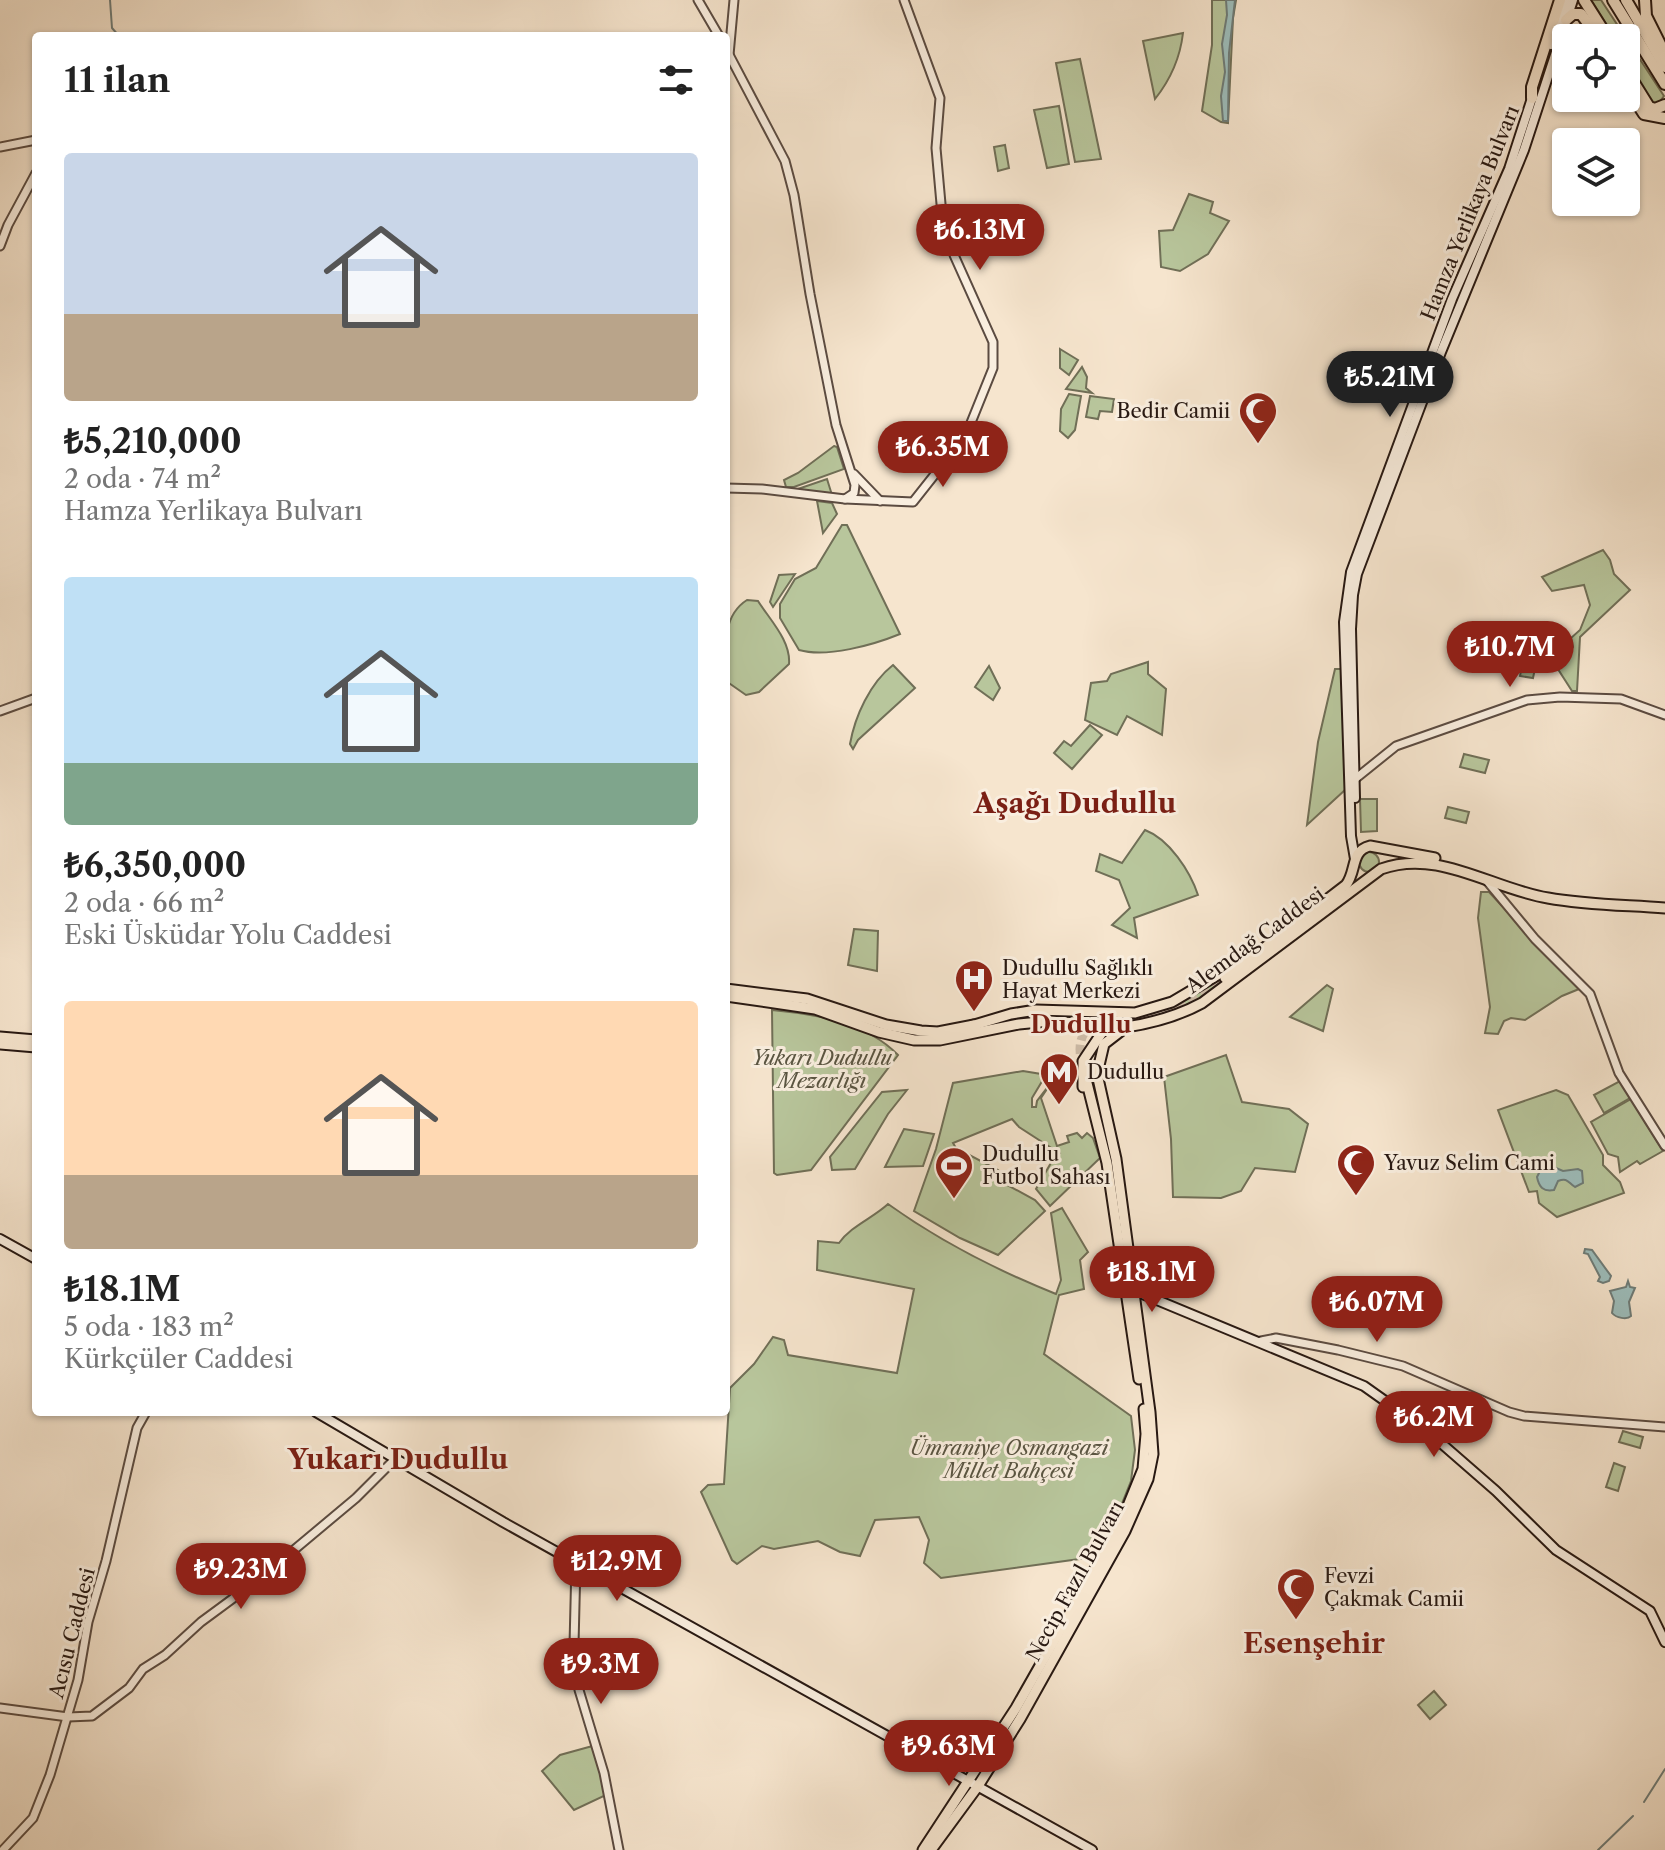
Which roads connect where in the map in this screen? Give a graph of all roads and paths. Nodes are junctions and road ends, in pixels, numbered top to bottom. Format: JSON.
{"nodes":[{"id":1,"x":698,"y":0,"type":"edge"},
{"id":2,"x":734,"y":0,"type":"edge"},
{"id":3,"x":904,"y":0,"type":"edge"},
{"id":4,"x":1563,"y":0,"type":"edge"},
{"id":5,"x":1573,"y":0,"type":"edge"},
{"id":6,"x":1584,"y":0,"type":"edge"},
{"id":7,"x":1613,"y":0,"type":"edge"},
{"id":8,"x":1626,"y":0,"type":"edge"},
{"id":9,"x":1645,"y":0,"type":"edge"},
{"id":10,"x":1566,"y":20,"type":"junction"},
{"id":11,"x":1588,"y":24,"type":"edge"},
{"id":12,"x":1599,"y":24,"type":"edge"},
{"id":13,"x":732,"y":31,"type":"joint"},
{"id":14,"x":718,"y":32,"type":"edge"},
{"id":15,"x":730,"y":42,"type":"edge"},
{"id":16,"x":1665,"y":54,"type":"edge"},
{"id":17,"x":730,"y":56,"type":"edge"},
{"id":18,"x":1665,"y":67,"type":"edge"},
{"id":19,"x":1665,"y":84,"type":"edge"},
{"id":20,"x":1640,"y":93,"type":"edge"},
{"id":21,"x":1532,"y":98,"type":"joint"},
{"id":22,"x":1665,"y":105,"type":"edge"},
{"id":23,"x":1640,"y":108,"type":"edge"},
{"id":24,"x":1665,"y":118,"type":"edge"},
{"id":25,"x":32,"y":141,"type":"edge"},
{"id":26,"x":0,"y":147,"type":"edge"},
{"id":27,"x":32,"y":180,"type":"edge"},
{"id":28,"x":0,"y":246,"type":"edge"},
{"id":29,"x":850,"y":468,"type":"junction"},
{"id":30,"x":730,"y":488,"type":"edge"},
{"id":31,"x":845,"y":499,"type":"junction"},
{"id":32,"x":880,"y":501,"type":"junction"},
{"id":33,"x":32,"y":699,"type":"edge"},
{"id":34,"x":0,"y":711,"type":"edge"},
{"id":35,"x":1665,"y":715,"type":"edge"},
{"id":36,"x":1354,"y":758,"type":"junction"},
{"id":37,"x":1372,"y":765,"type":"junction"},
{"id":38,"x":1355,"y":779,"type":"junction"},
{"id":39,"x":1373,"y":847,"type":"junction"},
{"id":40,"x":1355,"y":862,"type":"junction"},
{"id":41,"x":1378,"y":872,"type":"junction"},
{"id":42,"x":1487,"y":881,"type":"junction"},
{"id":43,"x":1594,"y":899,"type":"junction"},
{"id":44,"x":1327,"y":900,"type":"junction"},
{"id":45,"x":1665,"y":906,"type":"edge"},
{"id":46,"x":1225,"y":978,"type":"tunnel mouth"},
{"id":47,"x":730,"y":989,"type":"edge"},
{"id":48,"x":730,"y":997,"type":"edge"},
{"id":49,"x":1172,"y":1002,"type":"junction"},
{"id":50,"x":1135,"y":1013,"type":"junction"},
{"id":51,"x":1180,"y":1014,"type":"junction"},
{"id":52,"x":1057,"y":1015,"type":"tunnel mouth"},
{"id":53,"x":1107,"y":1025,"type":"junction"},
{"id":54,"x":1138,"y":1025,"type":"junction"},
{"id":55,"x":971,"y":1026,"type":"junction"},
{"id":56,"x":1126,"y":1027,"type":"junction"},
{"id":57,"x":0,"y":1037,"type":"edge"},
{"id":58,"x":32,"y":1040,"type":"edge"},
{"id":59,"x":0,"y":1044,"type":"edge"},
{"id":60,"x":32,"y":1047,"type":"edge"},
{"id":61,"x":1097,"y":1074,"type":"junction"},
{"id":62,"x":1084,"y":1078,"type":"junction"},
{"id":63,"x":1665,"y":1146,"type":"edge"},
{"id":64,"x":0,"y":1239,"type":"edge"},
{"id":65,"x":32,"y":1257,"type":"edge"},
{"id":66,"x":1128,"y":1288,"type":"junction"},
{"id":67,"x":1261,"y":1341,"type":"junction"},
{"id":68,"x":144,"y":1416,"type":"edge"},
{"id":69,"x":323,"y":1416,"type":"edge"},
{"id":70,"x":1665,"y":1427,"type":"edge"},
{"id":71,"x":395,"y":1459,"type":"junction"},
{"id":72,"x":576,"y":1563,"type":"junction"},
{"id":73,"x":1665,"y":1642,"type":"edge"},
{"id":74,"x":0,"y":1708,"type":"edge"},
{"id":75,"x":68,"y":1717,"type":"junction"},
{"id":76,"x":975,"y":1781,"type":"junction"},
{"id":77,"x":3,"y":1850,"type":"edge"},
{"id":78,"x":619,"y":1850,"type":"edge"},
{"id":79,"x":923,"y":1850,"type":"edge"},
{"id":80,"x":931,"y":1850,"type":"edge"},
{"id":81,"x":1092,"y":1850,"type":"edge"}],
"edges":[{"from":1,"to":14,"type":"street"},
{"from":2,"to":13,"type":"street"},
{"from":3,"to":32,"type":"street"},
{"from":4,"to":21,"type":"highway"},
{"from":5,"to":10,"type":"main road","name":"Hamza Yerlikaya Bulvarı"},
{"from":6,"to":12,"type":"highway"},
{"from":7,"to":19,"type":"highway"},
{"from":8,"to":18,"type":"highway"},
{"from":9,"to":16,"type":"highway"},
{"from":10,"to":11,"type":"highway"},
{"from":10,"to":36,"type":"main road","name":"Hamza Yerlikaya Bulvarı"},
{"from":13,"to":15,"type":"street"},
{"from":17,"to":29,"type":"street"},
{"from":20,"to":22,"type":"highway"},
{"from":21,"to":40,"type":"main road","name":"Hamza Yerlikaya Bulvarı"},
{"from":23,"to":24,"type":"highway"},
{"from":25,"to":26,"type":"street"},
{"from":27,"to":28,"type":"street"},
{"from":29,"to":31,"type":"street"},
{"from":29,"to":32,"type":"street"},
{"from":30,"to":31,"type":"street"},
{"from":31,"to":32,"type":"street"},
{"from":33,"to":34,"type":"street"},
{"from":35,"to":37,"type":"street"},
{"from":36,"to":37,"type":"street"},
{"from":36,"to":38,"type":"main road","name":"Hamza Yerlikaya Bulvarı"},
{"from":37,"to":38,"type":"street"},
{"from":38,"to":39,"type":"main road","name":"Hamza Yerlikaya Bulvarı"},
{"from":39,"to":40,"type":"main road","name":"Alemdağ Caddesi"},
{"from":39,"to":41,"type":"main road"},
{"from":39,"to":43,"type":"main road","name":"Alemdağ Caddesi"},
{"from":40,"to":41,"type":"main road"},
{"from":40,"to":44,"type":"main road","name":"Alemdağ Caddesi"},
{"from":41,"to":42,"type":"main road","name":"Alemdağ Caddesi"},
{"from":41,"to":51,"type":"main road","name":"Alemdağ Caddesi"},
{"from":42,"to":43,"type":"main road","name":"Alemdağ Caddesi"},
{"from":42,"to":63,"type":"street"},
{"from":43,"to":45,"type":"main road","name":"Alemdağ Caddesi"},
{"from":44,"to":46,"type":"main road","name":"Alemdağ Caddesi"},
{"from":44,"to":49,"type":"main road","name":"Alemdağ Caddesi"},
{"from":47,"to":55,"type":"main road","name":"Alemdağ Caddesi"},
{"from":48,"to":53,"type":"main road","name":"Alemdağ Caddesi"},
{"from":49,"to":50,"type":"main road","name":"Alemdağ Caddesi"},
{"from":49,"to":51,"type":"main road"},
{"from":50,"to":53,"type":"main road"},
{"from":50,"to":54,"type":"main road"},
{"from":50,"to":55,"type":"main road","name":"Alemdağ Caddesi"},
{"from":51,"to":54,"type":"main road","name":"Alemdağ Caddesi"},
{"from":52,"to":55,"type":"main road","name":"Alemdağ Caddesi"},
{"from":53,"to":56,"type":"main road","name":"Alemdağ Caddesi"},
{"from":53,"to":62,"type":"main road"},
{"from":54,"to":56,"type":"main road","name":"Alemdağ Caddesi"},
{"from":56,"to":61,"type":"main road"},
{"from":57,"to":58,"type":"main road"},
{"from":59,"to":60,"type":"main road"},
{"from":61,"to":62,"type":"main road"},
{"from":61,"to":66,"type":"main road","name":"Necip Fazıl Bulvarı"},
{"from":62,"to":66,"type":"main road","name":"Necip Fazıl Bulvarı"},
{"from":64,"to":65,"type":"main road"},
{"from":66,"to":67,"type":"main road"},
{"from":66,"to":76,"type":"main road","name":"Necip Fazıl Bulvarı"},
{"from":67,"to":70,"type":"street"},
{"from":67,"to":73,"type":"main road"},
{"from":68,"to":75,"type":"street","name":"Acısu Caddesi"},
{"from":69,"to":71,"type":"main road"},
{"from":71,"to":72,"type":"main road"},
{"from":71,"to":75,"type":"street"},
{"from":72,"to":76,"type":"main road"},
{"from":72,"to":78,"type":"street"},
{"from":74,"to":75,"type":"street"},
{"from":75,"to":77,"type":"street","name":"Acısu Caddesi"},
{"from":76,"to":79,"type":"main road","name":"Necip Fazıl Bulvarı"},
{"from":76,"to":80,"type":"main road","name":"Necip Fazıl Bulvarı"},
{"from":76,"to":81,"type":"main road"}]}
